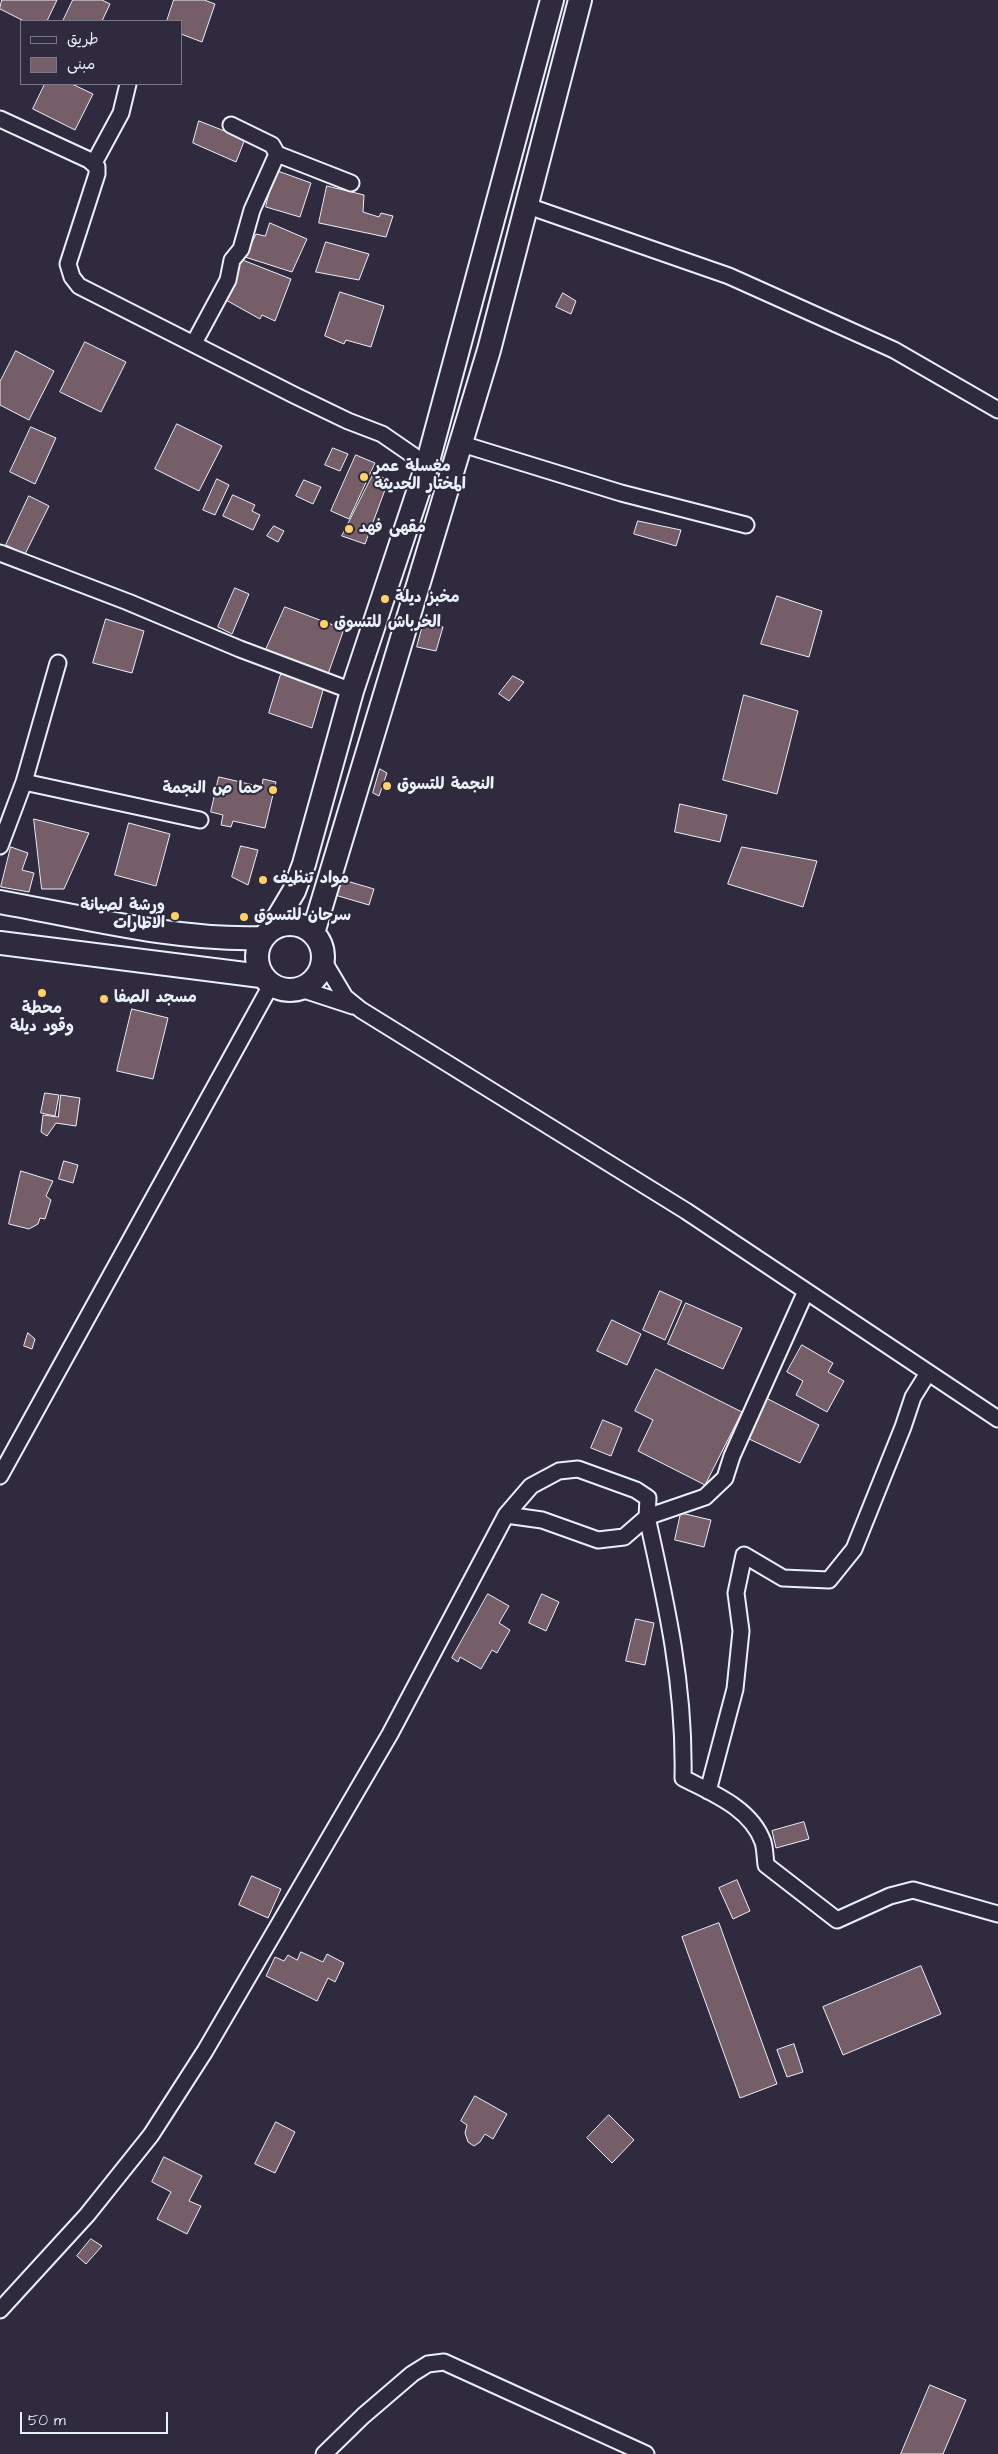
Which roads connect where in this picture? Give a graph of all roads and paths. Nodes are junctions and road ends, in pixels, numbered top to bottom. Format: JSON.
{"nodes":[{"id":1,"x":552,"y":0,"type":"edge"},
{"id":2,"x":580,"y":0,"type":"edge"},
{"id":3,"x":128,"y":85,"type":"edge"},
{"id":4,"x":526,"y":100,"type":"junction"},
{"id":5,"x":551,"y":110,"type":"junction"},
{"id":6,"x":0,"y":119,"type":"edge"},
{"id":7,"x":231,"y":125,"type":"dead end"},
{"id":8,"x":278,"y":154,"type":"junction"},
{"id":9,"x":94,"y":163,"type":"junction"},
{"id":10,"x":351,"y":183,"type":"dead end"},
{"id":11,"x":528,"y":206,"type":"junction"},
{"id":12,"x":194,"y":343,"type":"junction"},
{"id":13,"x":998,"y":410,"type":"edge"},
{"id":14,"x":462,"y":444,"type":"junction"},
{"id":15,"x":427,"y":465,"type":"junction"},
{"id":16,"x":746,"y":525,"type":"dead end"},
{"id":17,"x":0,"y":553,"type":"edge"},
{"id":18,"x":58,"y":663,"type":"dead end"},
{"id":19,"x":352,"y":692,"type":"junction"},
{"id":20,"x":24,"y":782,"type":"junction"},
{"id":21,"x":200,"y":820,"type":"dead end"},
{"id":22,"x":0,"y":846,"type":"edge"},
{"id":23,"x":0,"y":902,"type":"edge"},
{"id":24,"x":267,"y":933,"type":"junction"},
{"id":25,"x":312,"y":933,"type":"junction"},
{"id":26,"x":0,"y":943,"type":"edge"},
{"id":27,"x":323,"y":960,"type":"junction"},
{"id":28,"x":266,"y":981,"type":"junction"},
{"id":29,"x":301,"y":989,"type":"junction"},
{"id":30,"x":361,"y":1010,"type":"junction"},
{"id":31,"x":806,"y":1291,"type":"junction"},
{"id":32,"x":928,"y":1373,"type":"junction"},
{"id":33,"x":998,"y":1420,"type":"edge"},
{"id":34,"x":0,"y":1476,"type":"edge"},
{"id":35,"x":506,"y":1515,"type":"junction"},
{"id":36,"x":647,"y":1517,"type":"junction"},
{"id":37,"x":708,"y":1791,"type":"junction"},
{"id":38,"x":998,"y":1914,"type":"edge"},
{"id":39,"x":0,"y":2310,"type":"edge"},
{"id":40,"x":324,"y":2454,"type":"edge"},
{"id":41,"x":646,"y":2454,"type":"edge"}],
"edges":[{"from":1,"to":4,"type":"main road"},
{"from":2,"to":5,"type":"main road"},
{"from":3,"to":9,"type":"street"},
{"from":4,"to":5,"type":"main road"},
{"from":4,"to":15,"type":"main road"},
{"from":5,"to":11,"type":"main road"},
{"from":6,"to":9,"type":"street"},
{"from":7,"to":8,"type":"street"},
{"from":8,"to":10,"type":"street"},
{"from":8,"to":12,"type":"street"},
{"from":9,"to":12,"type":"street"},
{"from":11,"to":13,"type":"street"},
{"from":11,"to":14,"type":"main road"},
{"from":12,"to":15,"type":"street"},
{"from":14,"to":16,"type":"street"},
{"from":14,"to":25,"type":"main road"},
{"from":15,"to":19,"type":"main road"},
{"from":17,"to":19,"type":"street"},
{"from":18,"to":20,"type":"street"},
{"from":19,"to":24,"type":"main road"},
{"from":20,"to":21,"type":"street"},
{"from":20,"to":22,"type":"street"},
{"from":23,"to":24,"type":"main road"},
{"from":24,"to":25,"type":"main road"},
{"from":24,"to":28,"type":"main road"},
{"from":25,"to":27,"type":"main road"},
{"from":26,"to":28,"type":"main road"},
{"from":27,"to":29,"type":"main road"},
{"from":27,"to":30,"type":"street"},
{"from":28,"to":29,"type":"main road"},
{"from":28,"to":34,"type":"street"},
{"from":29,"to":30,"type":"street"},
{"from":30,"to":31,"type":"street"},
{"from":31,"to":32,"type":"street"},
{"from":31,"to":36,"type":"street"},
{"from":32,"to":33,"type":"street"},
{"from":32,"to":37,"type":"street"},
{"from":35,"to":36,"type":"street"},
{"from":35,"to":36,"type":"street"},
{"from":35,"to":39,"type":"street"},
{"from":36,"to":37,"type":"street"},
{"from":37,"to":38,"type":"street"},
{"from":40,"to":41,"type":"street"}]}
